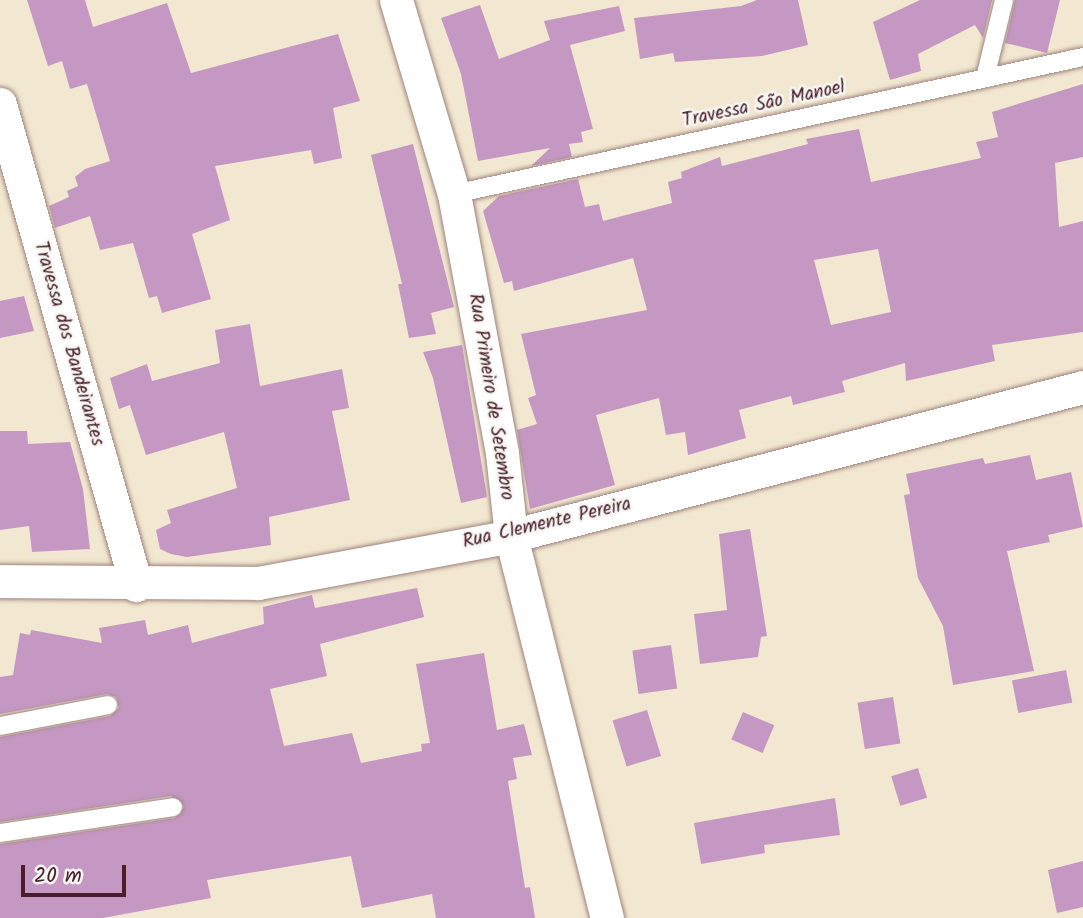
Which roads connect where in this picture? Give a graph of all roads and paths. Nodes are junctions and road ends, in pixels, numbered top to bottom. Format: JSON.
{"nodes":[{"id":1,"x":396,"y":0,"type":"edge"},
{"id":2,"x":1004,"y":0,"type":"edge"},
{"id":3,"x":1083,"y":57,"type":"edge"},
{"id":4,"x":985,"y":78,"type":"junction"},
{"id":5,"x":0,"y":104,"type":"edge"},
{"id":6,"x":454,"y":194,"type":"junction"},
{"id":7,"x":1083,"y":387,"type":"edge"},
{"id":8,"x":511,"y":536,"type":"junction"},
{"id":9,"x":0,"y":581,"type":"edge"},
{"id":10,"x":136,"y":585,"type":"junction"},
{"id":11,"x":108,"y":705,"type":"dead end"},
{"id":12,"x":0,"y":726,"type":"edge"},
{"id":13,"x":173,"y":807,"type":"dead end"},
{"id":14,"x":0,"y":833,"type":"edge"},
{"id":15,"x":607,"y":918,"type":"edge"}],
"edges":[{"from":1,"to":6,"type":"street","name":"Rua Primeiro de Setembro"},
{"from":2,"to":4,"type":"lane"},
{"from":3,"to":4,"type":"lane","name":"Travessa São Manoel"},
{"from":4,"to":6,"type":"lane","name":"Travessa São Manoel"},
{"from":5,"to":10,"type":"street","name":"Travessa dos Bandeirantes"},
{"from":6,"to":8,"type":"street","name":"Rua Primeiro de Setembro"},
{"from":7,"to":8,"type":"street","name":"Rua Clemente Pereira"},
{"from":8,"to":10,"type":"street","name":"Rua Clemente Pereira"},
{"from":8,"to":15,"type":"street","name":"Rua Primeiro de Setembro"},
{"from":9,"to":10,"type":"street","name":"Rua Clemente Pereira"},
{"from":11,"to":12,"type":"lane"},
{"from":13,"to":14,"type":"lane"}]}
